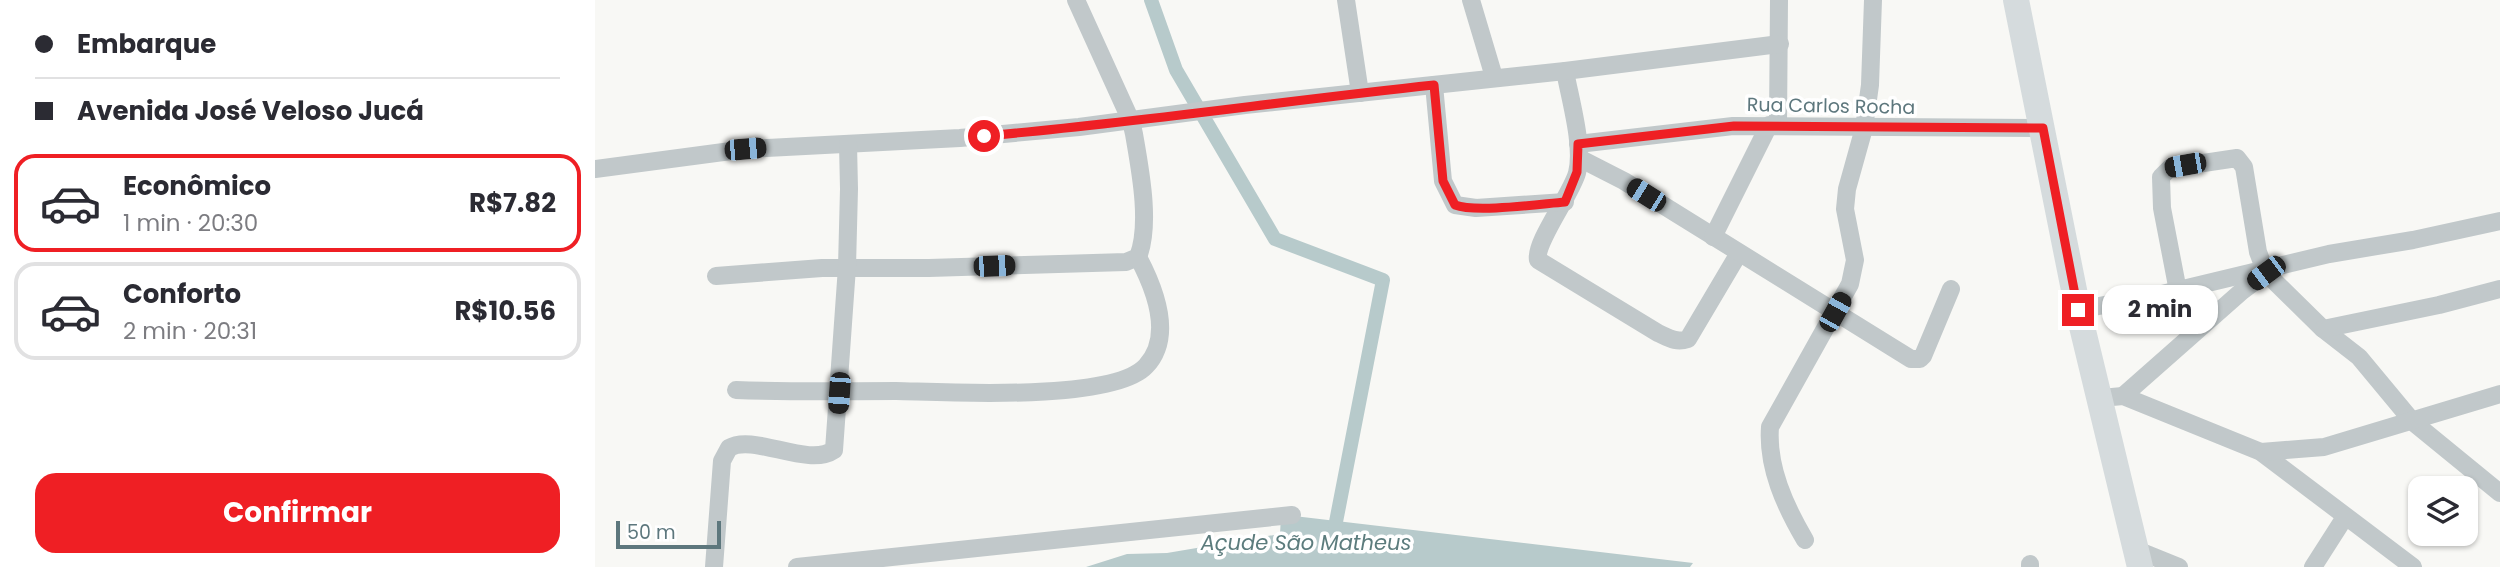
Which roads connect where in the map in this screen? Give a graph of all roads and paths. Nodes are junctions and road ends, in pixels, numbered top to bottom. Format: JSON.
{"nodes":[{"id":1,"x":1076,"y":0,"type":"edge"},
{"id":2,"x":1346,"y":0,"type":"edge"},
{"id":3,"x":1471,"y":0,"type":"edge"},
{"id":4,"x":1779,"y":0,"type":"edge"},
{"id":5,"x":1873,"y":0,"type":"edge"},
{"id":6,"x":2016,"y":0,"type":"edge"},
{"id":7,"x":1780,"y":44,"type":"junction"},
{"id":8,"x":1565,"y":71,"type":"junction"},
{"id":9,"x":1495,"y":77,"type":"junction"},
{"id":10,"x":1434,"y":85,"type":"junction"},
{"id":11,"x":1360,"y":93,"type":"junction"},
{"id":12,"x":1131,"y":121,"type":"junction"},
{"id":13,"x":1774,"y":125,"type":"junction"},
{"id":14,"x":1864,"y":128,"type":"junction"},
{"id":15,"x":2043,"y":128,"type":"junction"},
{"id":16,"x":848,"y":144,"type":"junction"},
{"id":17,"x":1579,"y":151,"type":"junction"},
{"id":18,"x":595,"y":169,"type":"edge"},
{"id":19,"x":1565,"y":202,"type":"junction"},
{"id":20,"x":2500,"y":221,"type":"edge"},
{"id":21,"x":1713,"y":237,"type":"junction"},
{"id":22,"x":1739,"y":253,"type":"junction"},
{"id":23,"x":1138,"y":257,"type":"junction"},
{"id":24,"x":846,"y":267,"type":"junction"},
{"id":25,"x":2265,"y":271,"type":"junction"},
{"id":26,"x":716,"y":276,"type":"dead end"},
{"id":27,"x":1951,"y":289,"type":"dead end"},
{"id":28,"x":2500,"y":289,"type":"edge"},
{"id":29,"x":2178,"y":290,"type":"junction"},
{"id":30,"x":2078,"y":310,"type":"junction"},
{"id":31,"x":1835,"y":312,"type":"junction"},
{"id":32,"x":2323,"y":329,"type":"junction"},
{"id":33,"x":736,"y":390,"type":"dead end"},
{"id":34,"x":839,"y":393,"type":"junction"},
{"id":35,"x":2499,"y":395,"type":"edge"},
{"id":36,"x":2112,"y":397,"type":"junction"},
{"id":37,"x":2413,"y":422,"type":"junction"},
{"id":38,"x":2261,"y":452,"type":"junction"},
{"id":39,"x":2500,"y":493,"type":"edge"},
{"id":40,"x":1292,"y":514,"type":"dead end"},
{"id":41,"x":2345,"y":517,"type":"junction"},
{"id":42,"x":1805,"y":540,"type":"dead end"},
{"id":43,"x":2139,"y":558,"type":"edge"},
{"id":44,"x":714,"y":567,"type":"edge"},
{"id":45,"x":797,"y":567,"type":"edge"},
{"id":46,"x":2179,"y":567,"type":"edge"},
{"id":47,"x":2313,"y":567,"type":"edge"},
{"id":48,"x":2413,"y":567,"type":"edge"}],
"edges":[{"from":1,"to":12,"type":"street"},
{"from":2,"to":11,"type":"street"},
{"from":3,"to":9,"type":"street"},
{"from":4,"to":7,"type":"street"},
{"from":5,"to":14,"type":"street"},
{"from":6,"to":15,"type":"main road"},
{"from":7,"to":8,"type":"street"},
{"from":7,"to":13,"type":"street"},
{"from":8,"to":9,"type":"street"},
{"from":8,"to":17,"type":"street"},
{"from":9,"to":10,"type":"street"},
{"from":10,"to":11,"type":"street"},
{"from":10,"to":19,"type":"street"},
{"from":11,"to":12,"type":"street"},
{"from":12,"to":16,"type":"street"},
{"from":12,"to":23,"type":"street"},
{"from":13,"to":14,"type":"street","name":"Rua Carlos Rocha"},
{"from":13,"to":17,"type":"street","name":"Rua Carlos Rocha"},
{"from":13,"to":21,"type":"street"},
{"from":14,"to":15,"type":"street","name":"Rua Carlos Rocha"},
{"from":14,"to":31,"type":"street"},
{"from":15,"to":30,"type":"main road"},
{"from":16,"to":18,"type":"street"},
{"from":16,"to":24,"type":"street"},
{"from":17,"to":19,"type":"street"},
{"from":17,"to":21,"type":"street"},
{"from":19,"to":22,"type":"street"},
{"from":20,"to":25,"type":"street"},
{"from":21,"to":22,"type":"street"},
{"from":22,"to":31,"type":"street"},
{"from":23,"to":24,"type":"street"},
{"from":23,"to":34,"type":"street"},
{"from":24,"to":26,"type":"street"},
{"from":24,"to":34,"type":"street"},
{"from":25,"to":29,"type":"street"},
{"from":25,"to":29,"type":"street"},
{"from":25,"to":32,"type":"street"},
{"from":25,"to":36,"type":"street"},
{"from":27,"to":31,"type":"street"},
{"from":28,"to":32,"type":"street"},
{"from":29,"to":30,"type":"street"},
{"from":30,"to":36,"type":"main road"},
{"from":31,"to":42,"type":"street"},
{"from":32,"to":37,"type":"street"},
{"from":33,"to":34,"type":"street"},
{"from":34,"to":44,"type":"street"},
{"from":35,"to":37,"type":"street"},
{"from":36,"to":38,"type":"street"},
{"from":36,"to":43,"type":"main road"},
{"from":37,"to":38,"type":"street"},
{"from":37,"to":39,"type":"street"},
{"from":38,"to":41,"type":"street"},
{"from":40,"to":45,"type":"street"},
{"from":41,"to":47,"type":"street"},
{"from":41,"to":48,"type":"street"},
{"from":43,"to":46,"type":"street"}]}
